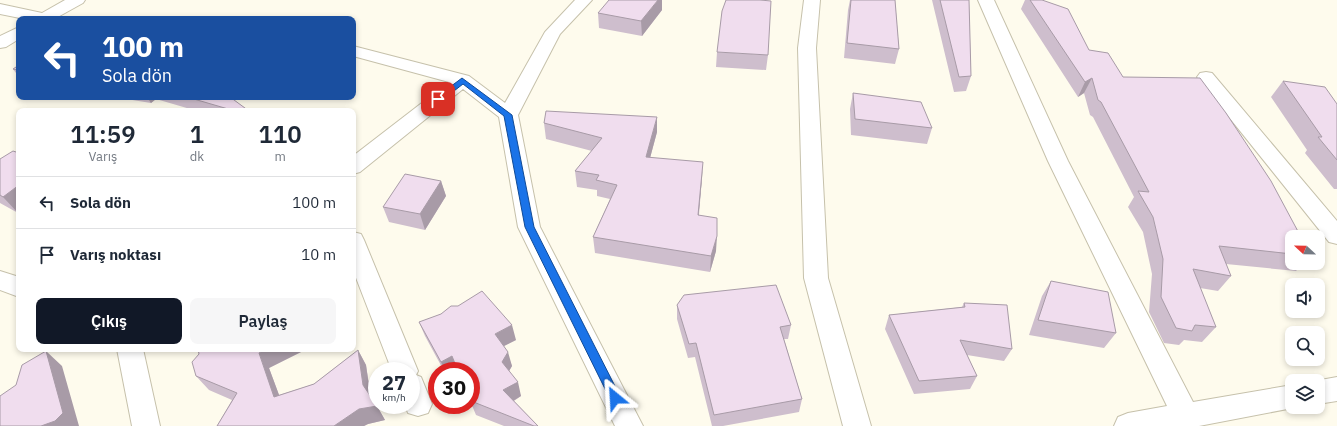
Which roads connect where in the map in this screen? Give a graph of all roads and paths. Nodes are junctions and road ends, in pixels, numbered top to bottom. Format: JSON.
{"nodes":[{"id":1,"x":76,"y":0,"type":"edge"},
{"id":2,"x":584,"y":0,"type":"edge"},
{"id":3,"x":812,"y":0,"type":"edge"},
{"id":4,"x":986,"y":0,"type":"edge"},
{"id":5,"x":0,"y":9,"type":"edge"},
{"id":6,"x":31,"y":16,"type":"edge"},
{"id":7,"x":49,"y":16,"type":"edge"},
{"id":8,"x":16,"y":34,"type":"edge"},
{"id":9,"x":0,"y":43,"type":"edge"},
{"id":10,"x":356,"y":53,"type":"edge"},
{"id":11,"x":1206,"y":77,"type":"dead end"},
{"id":12,"x":462,"y":80,"type":"junction"},
{"id":13,"x":508,"y":115,"type":"junction"},
{"id":14,"x":356,"y":165,"type":"edge"},
{"id":15,"x":1337,"y":236,"type":"edge"},
{"id":16,"x":356,"y":248,"type":"edge"},
{"id":17,"x":0,"y":280,"type":"edge"},
{"id":18,"x":16,"y":286,"type":"edge"},
{"id":19,"x":131,"y":352,"type":"edge"},
{"id":20,"x":401,"y":362,"type":"edge"},
{"id":21,"x":1337,"y":389,"type":"edge"},
{"id":22,"x":1325,"y":391,"type":"edge"},
{"id":23,"x":1285,"y":398,"type":"edge"},
{"id":24,"x":1186,"y":416,"type":"junction"},
{"id":25,"x":146,"y":426,"type":"edge"},
{"id":26,"x":629,"y":426,"type":"edge"},
{"id":27,"x":857,"y":426,"type":"edge"},
{"id":28,"x":1128,"y":426,"type":"edge"}],
"edges":[{"from":1,"to":7,"type":"street"},
{"from":2,"to":13,"type":"street"},
{"from":3,"to":27,"type":"street"},
{"from":4,"to":24,"type":"street"},
{"from":5,"to":6,"type":"street"},
{"from":8,"to":9,"type":"street"},
{"from":10,"to":12,"type":"street"},
{"from":11,"to":15,"type":"street"},
{"from":12,"to":13,"type":"street"},
{"from":12,"to":14,"type":"street"},
{"from":13,"to":26,"type":"street"},
{"from":16,"to":20,"type":"street"},
{"from":17,"to":18,"type":"street"},
{"from":19,"to":25,"type":"street"},
{"from":21,"to":22,"type":"street"},
{"from":23,"to":24,"type":"street"},
{"from":24,"to":28,"type":"street"}]}
